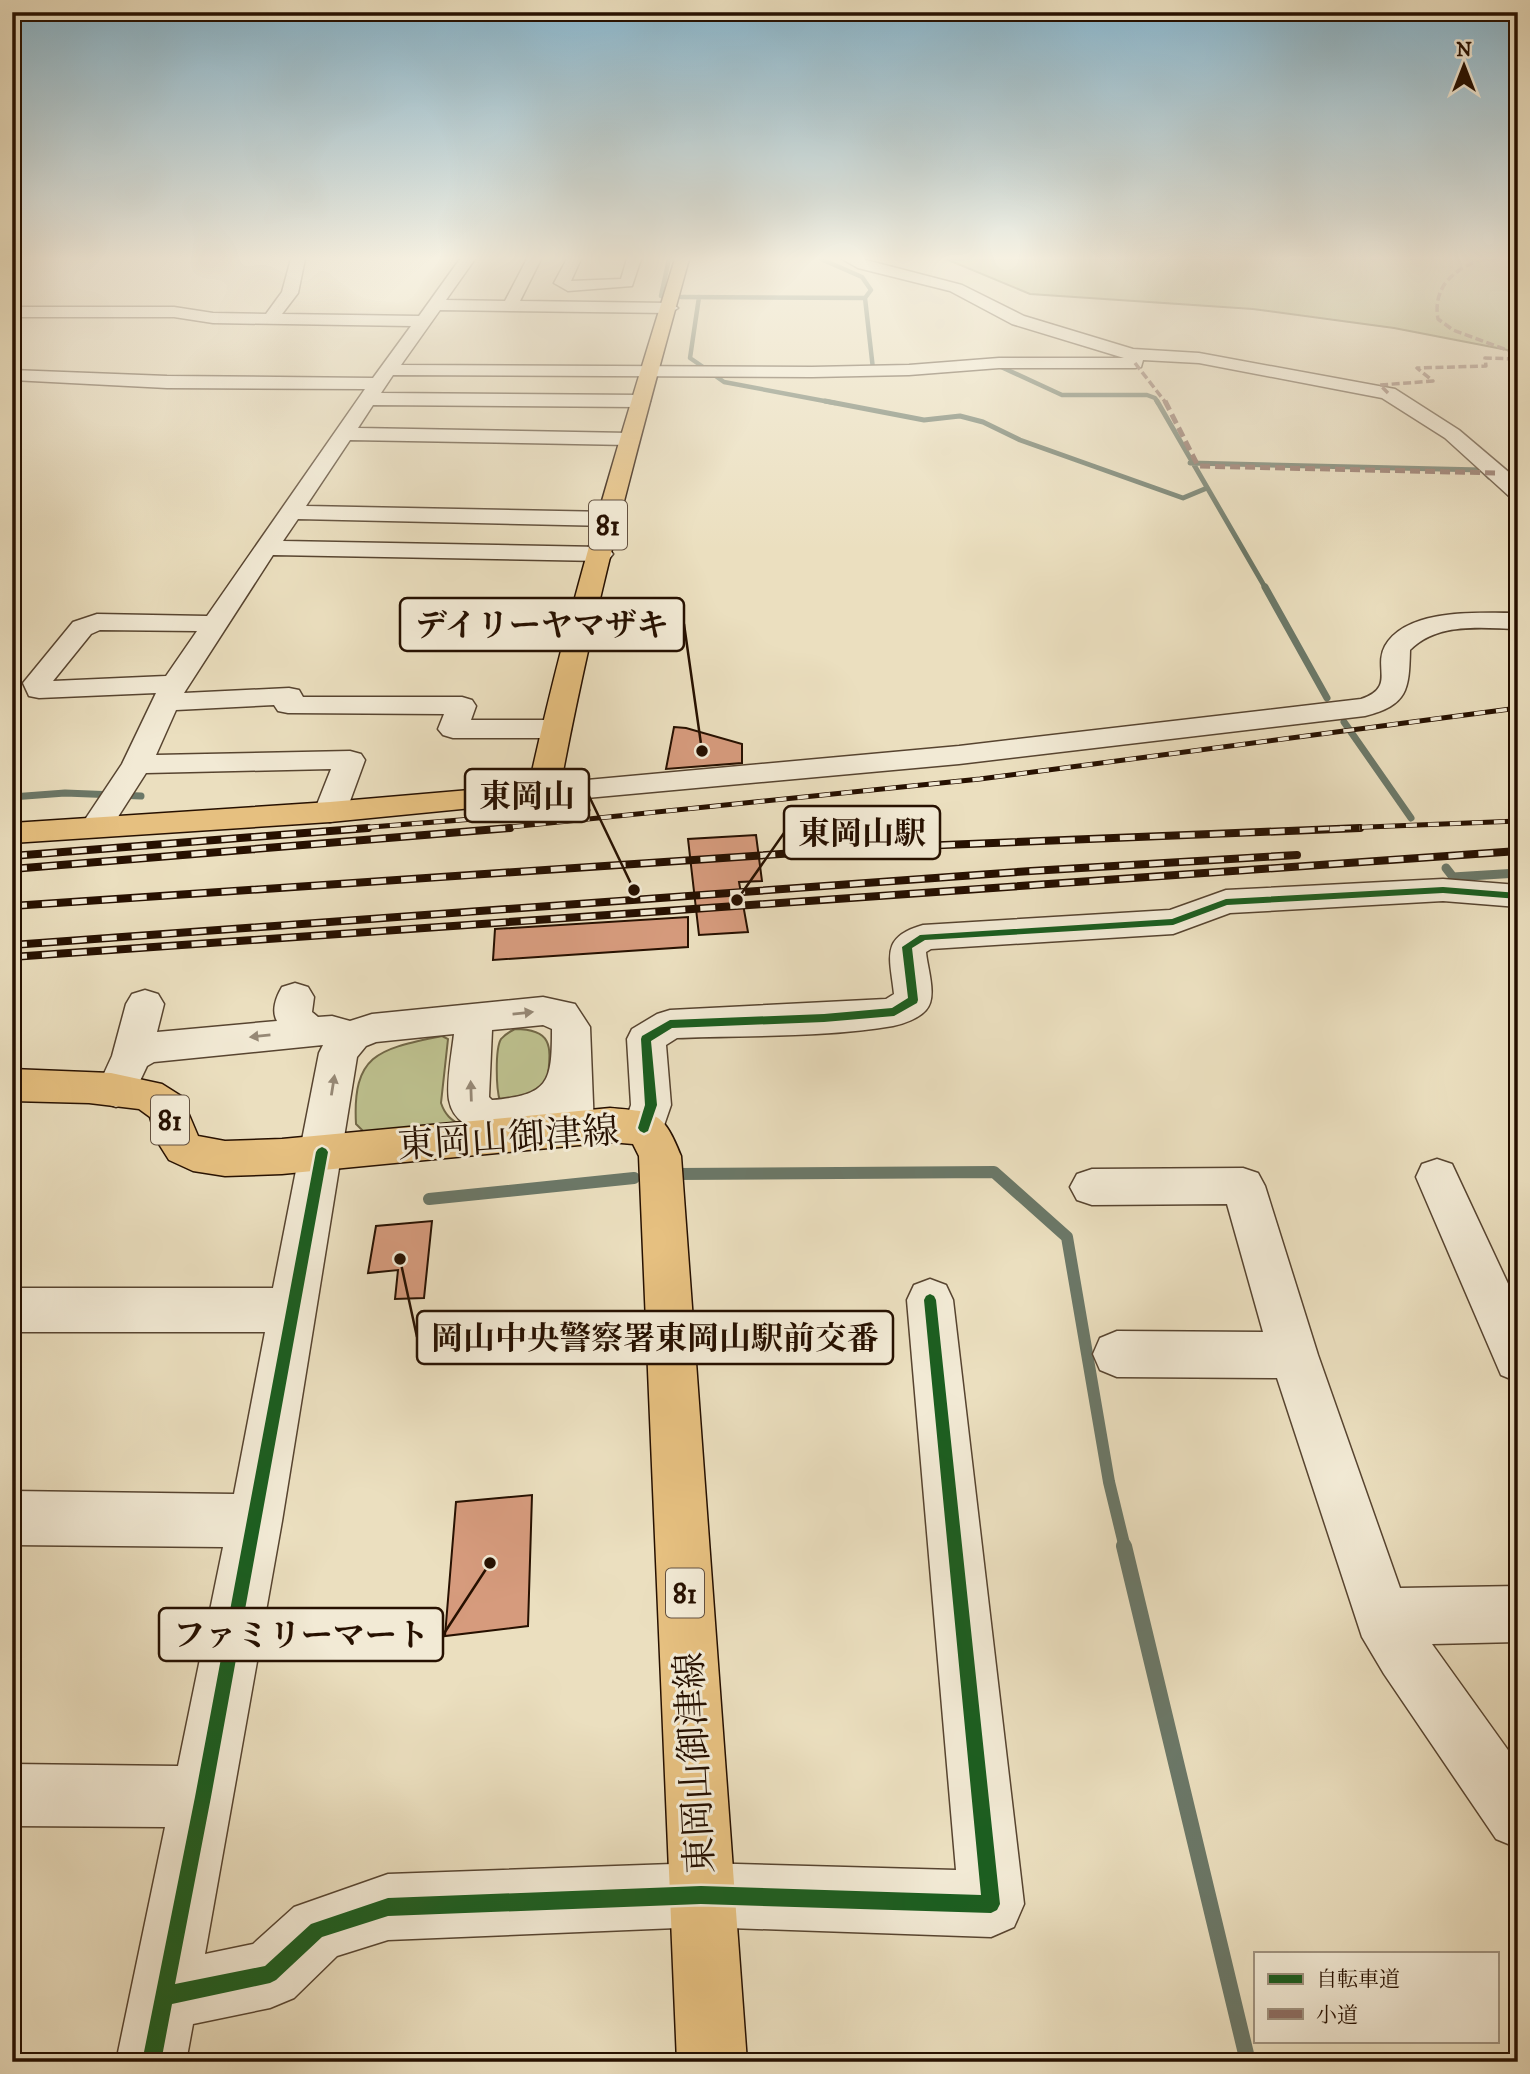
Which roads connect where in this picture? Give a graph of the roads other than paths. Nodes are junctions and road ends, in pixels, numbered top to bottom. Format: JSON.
{"nodes":[{"id":1,"x":400,"y":356,"type":"edge"},
{"id":2,"x":654,"y":356,"type":"edge"},
{"id":3,"x":1133,"y":356,"type":"edge"},
{"id":4,"x":1162,"y":356,"type":"edge"},
{"id":5,"x":649,"y":370,"type":"junction"},
{"id":6,"x":12,"y":375,"type":"edge"},
{"id":7,"x":379,"y":384,"type":"junction"},
{"id":8,"x":640,"y":401,"type":"junction"},
{"id":9,"x":345,"y":434,"type":"junction"},
{"id":10,"x":629,"y":439,"type":"junction"},
{"id":11,"x":1494,"y":469,"type":"junction"},
{"id":12,"x":1518,"y":470,"type":"edge"},
{"id":13,"x":1518,"y":492,"type":"edge"},
{"id":14,"x":292,"y":512,"type":"junction"},
{"id":15,"x":610,"y":519,"type":"junction"},
{"id":16,"x":267,"y":548,"type":"junction"},
{"id":17,"x":601,"y":554,"type":"junction"},
{"id":18,"x":1518,"y":621,"type":"edge"},
{"id":19,"x":214,"y":624,"type":"junction"},
{"id":20,"x":170,"y":693,"type":"junction"},
{"id":21,"x":556,"y":729,"type":"junction"},
{"id":22,"x":137,"y":764,"type":"junction"},
{"id":23,"x":543,"y":793,"type":"junction"},
{"id":24,"x":330,"y":812,"type":"junction"},
{"id":25,"x":96,"y":827,"type":"junction"},
{"id":26,"x":12,"y":833,"type":"edge"},
{"id":27,"x":1518,"y":896,"type":"edge"},
{"id":28,"x":145,"y":1004,"type":"dead end"},
{"id":29,"x":474,"y":1018,"type":"junction"},
{"id":30,"x":352,"y":1036,"type":"junction"},
{"id":31,"x":572,"y":1067,"type":"junction"},
{"id":32,"x":124,"y":1073,"type":"junction"},
{"id":33,"x":12,"y":1085,"type":"edge"},
{"id":34,"x":573,"y":1128,"type":"junction"},
{"id":35,"x":644,"y":1128,"type":"junction"},
{"id":36,"x":322,"y":1152,"type":"junction"},
{"id":37,"x":1437,"y":1177,"type":"dead end"},
{"id":38,"x":1092,"y":1187,"type":"dead end"},
{"id":39,"x":930,"y":1300,"type":"dead end"},
{"id":40,"x":12,"y":1310,"type":"edge"},
{"id":41,"x":293,"y":1310,"type":"junction"},
{"id":42,"x":1117,"y":1353,"type":"dead end"},
{"id":43,"x":1294,"y":1355,"type":"junction"},
{"id":44,"x":1518,"y":1359,"type":"edge"},
{"id":45,"x":12,"y":1518,"type":"edge"},
{"id":46,"x":255,"y":1521,"type":"junction"},
{"id":47,"x":1518,"y":1614,"type":"edge"},
{"id":48,"x":1393,"y":1635,"type":"junction"},
{"id":49,"x":12,"y":1796,"type":"edge"},
{"id":50,"x":203,"y":1797,"type":"junction"},
{"id":51,"x":1518,"y":1817,"type":"edge"},
{"id":52,"x":701,"y":1895,"type":"junction"},
{"id":53,"x":164,"y":1996,"type":"junction"},
{"id":54,"x":151,"y":2062,"type":"edge"},
{"id":55,"x":712,"y":2062,"type":"edge"}],
"edges":[{"from":1,"to":7,"type":"street"},
{"from":2,"to":5,"type":"main road","number":"81"},
{"from":3,"to":5,"type":"street"},
{"from":4,"to":11,"type":"street"},
{"from":5,"to":7,"type":"street"},
{"from":5,"to":8,"type":"main road","number":"81"},
{"from":6,"to":7,"type":"street"},
{"from":7,"to":8,"type":"street"},
{"from":7,"to":9,"type":"street"},
{"from":8,"to":10,"type":"main road","number":"81"},
{"from":9,"to":10,"type":"street"},
{"from":9,"to":14,"type":"street"},
{"from":10,"to":15,"type":"main road","number":"81"},
{"from":11,"to":12,"type":"street"},
{"from":11,"to":13,"type":"street"},
{"from":14,"to":15,"type":"street"},
{"from":14,"to":16,"type":"street"},
{"from":15,"to":17,"type":"main road","number":"81"},
{"from":16,"to":17,"type":"street"},
{"from":16,"to":19,"type":"street"},
{"from":17,"to":21,"type":"main road","number":"81"},
{"from":18,"to":23,"type":"street"},
{"from":19,"to":20,"type":"street"},
{"from":19,"to":20,"type":"street"},
{"from":20,"to":21,"type":"street"},
{"from":20,"to":22,"type":"street"},
{"from":21,"to":23,"type":"main road","number":"81"},
{"from":22,"to":24,"type":"street"},
{"from":22,"to":25,"type":"street"},
{"from":23,"to":24,"type":"main road"},
{"from":24,"to":25,"type":"main road"},
{"from":25,"to":26,"type":"main road"},
{"from":27,"to":35,"type":"street"},
{"from":28,"to":32,"type":"street"},
{"from":29,"to":30,"type":"street"},
{"from":29,"to":31,"type":"street","one_way":true},
{"from":31,"to":29,"type":"street","one_way":true},
{"from":30,"to":32,"type":"street","one_way":true},
{"from":36,"to":30,"type":"street","one_way":true},
{"from":31,"to":34,"type":"street"},
{"from":32,"to":33,"type":"main road","name":"東岡山御津線","number":"81"},
{"from":32,"to":36,"type":"main road","name":"東岡山御津線","number":"81"},
{"from":34,"to":35,"type":"main road","name":"東岡山御津線","number":"81"},
{"from":34,"to":36,"type":"main road","name":"東岡山御津線","number":"81"},
{"from":35,"to":52,"type":"main road","name":"東岡山御津線","number":"81"},
{"from":36,"to":41,"type":"street"},
{"from":37,"to":44,"type":"street"},
{"from":38,"to":43,"type":"street"},
{"from":39,"to":52,"type":"street"},
{"from":40,"to":41,"type":"street"},
{"from":41,"to":46,"type":"street"},
{"from":42,"to":43,"type":"street"},
{"from":43,"to":48,"type":"street"},
{"from":45,"to":46,"type":"street"},
{"from":46,"to":50,"type":"street"},
{"from":47,"to":48,"type":"street"},
{"from":48,"to":51,"type":"street"},
{"from":49,"to":50,"type":"street"},
{"from":50,"to":53,"type":"street"},
{"from":52,"to":53,"type":"street"},
{"from":52,"to":55,"type":"main road","name":"東岡山御津線","number":"81"},
{"from":53,"to":54,"type":"street"}]}
